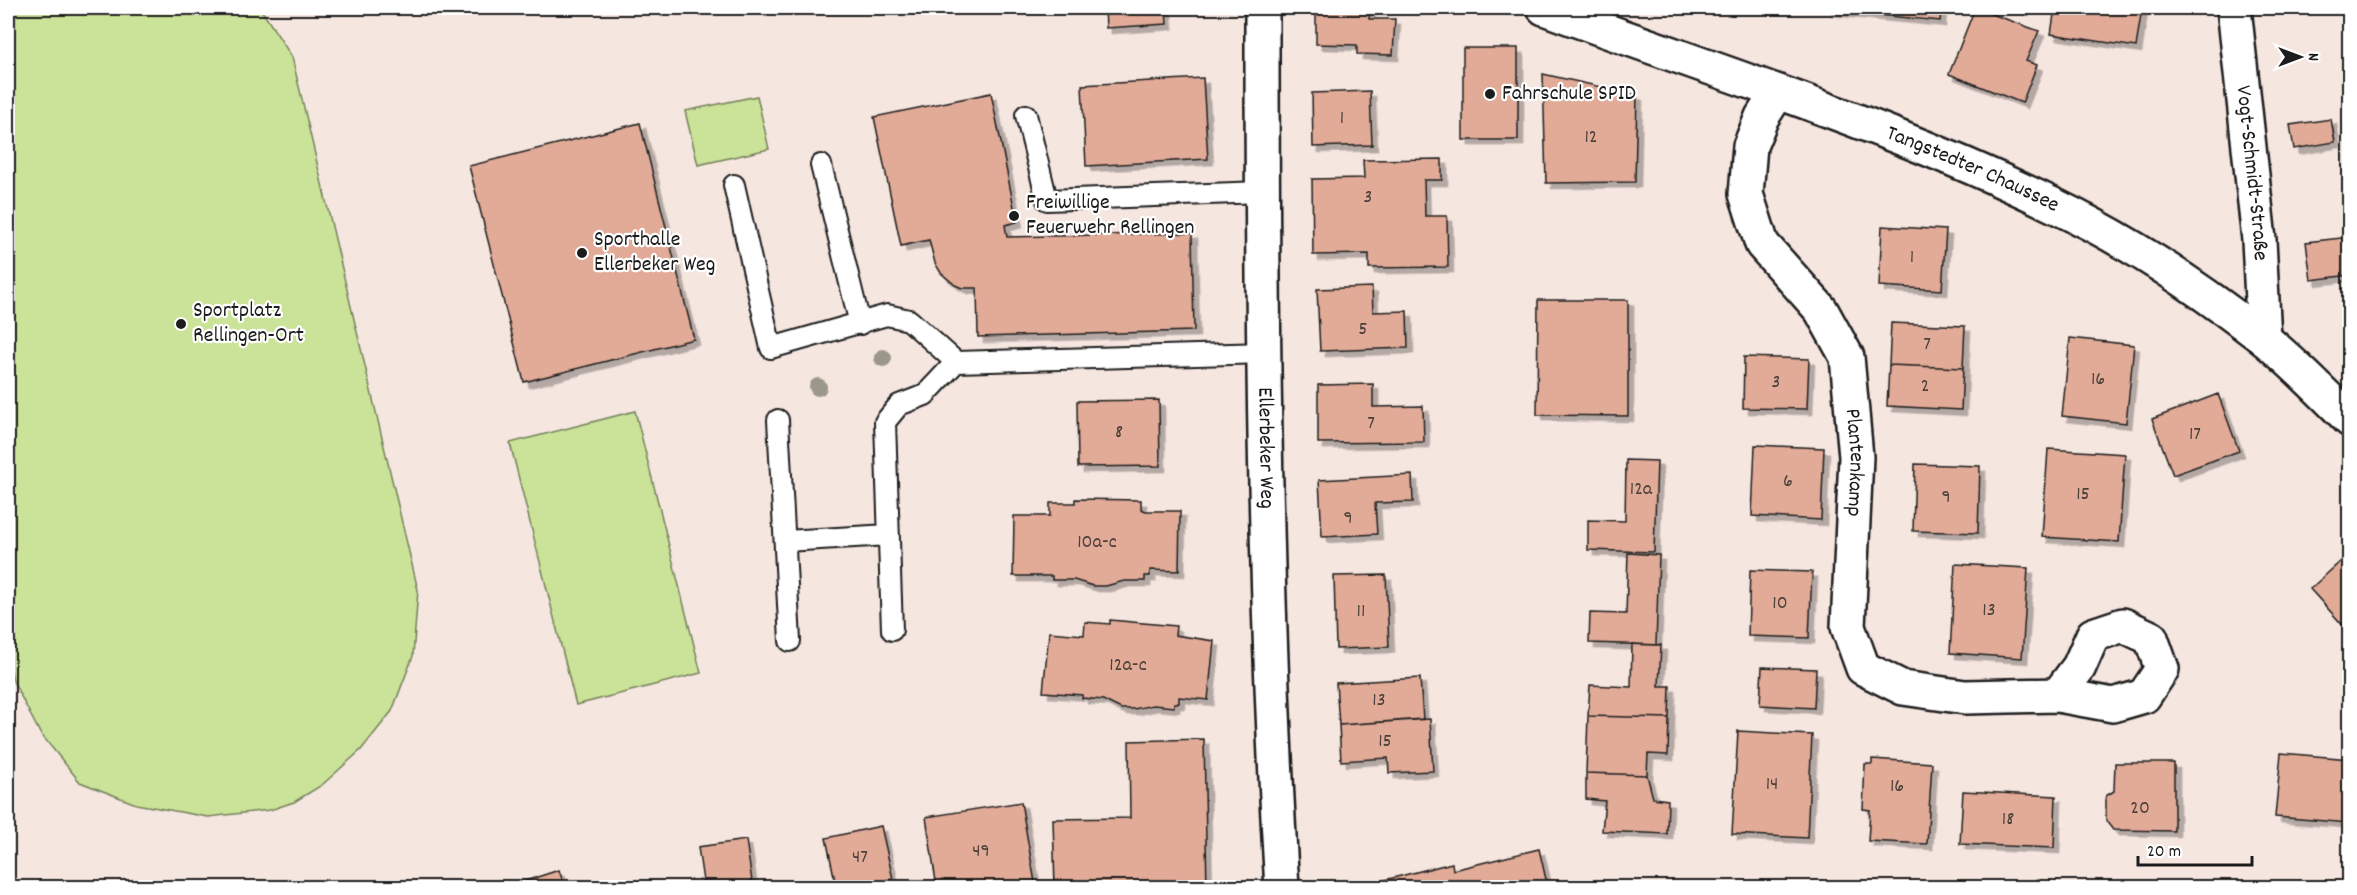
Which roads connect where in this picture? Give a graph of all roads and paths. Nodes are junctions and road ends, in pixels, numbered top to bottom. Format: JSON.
{"nodes":[{"id":1,"x":1262,"y":8,"type":"edge"},
{"id":2,"x":1544,"y":8,"type":"edge"},
{"id":3,"x":2234,"y":8,"type":"edge"},
{"id":4,"x":1778,"y":92,"type":"junction"},
{"id":5,"x":1026,"y":115,"type":"dead end"},
{"id":6,"x":821,"y":165,"type":"dead end"},
{"id":7,"x":734,"y":185,"type":"dead end"},
{"id":8,"x":1262,"y":192,"type":"junction"},
{"id":9,"x":860,"y":324,"type":"junction"},
{"id":10,"x":2264,"y":339,"type":"junction"},
{"id":11,"x":1264,"y":353,"type":"junction"},
{"id":12,"x":956,"y":362,"type":"junction"},
{"id":13,"x":778,"y":420,"type":"dead end"},
{"id":14,"x":2349,"y":420,"type":"edge"},
{"id":15,"x":889,"y":535,"type":"junction"},
{"id":16,"x":784,"y":541,"type":"junction"},
{"id":17,"x":892,"y":630,"type":"dead end"},
{"id":18,"x":790,"y":641,"type":"dead end"},
{"id":19,"x":2058,"y":695,"type":"dead end"},
{"id":20,"x":1282,"y":888,"type":"edge"}],
"edges":[{"from":1,"to":8,"type":"street","name":"Ellerbeker Weg"},
{"from":2,"to":4,"type":"street","name":"Tangstedter Chaussee"},
{"from":3,"to":10,"type":"street","name":"Vogt-Schmidt-Straße"},
{"from":4,"to":10,"type":"street","name":"Tangstedter Chaussee"},
{"from":4,"to":19,"type":"street","name":"Plantenkamp"},
{"from":5,"to":8,"type":"lane"},
{"from":6,"to":9,"type":"lane"},
{"from":7,"to":9,"type":"lane"},
{"from":8,"to":11,"type":"street","name":"Ellerbeker Weg"},
{"from":9,"to":12,"type":"lane"},
{"from":10,"to":14,"type":"street","name":"Tangstedter Chaussee"},
{"from":11,"to":12,"type":"lane"},
{"from":11,"to":20,"type":"street","name":"Ellerbeker Weg"},
{"from":12,"to":15,"type":"lane"},
{"from":13,"to":16,"type":"lane"},
{"from":15,"to":16,"type":"lane"},
{"from":15,"to":17,"type":"lane"},
{"from":16,"to":18,"type":"lane"}]}
